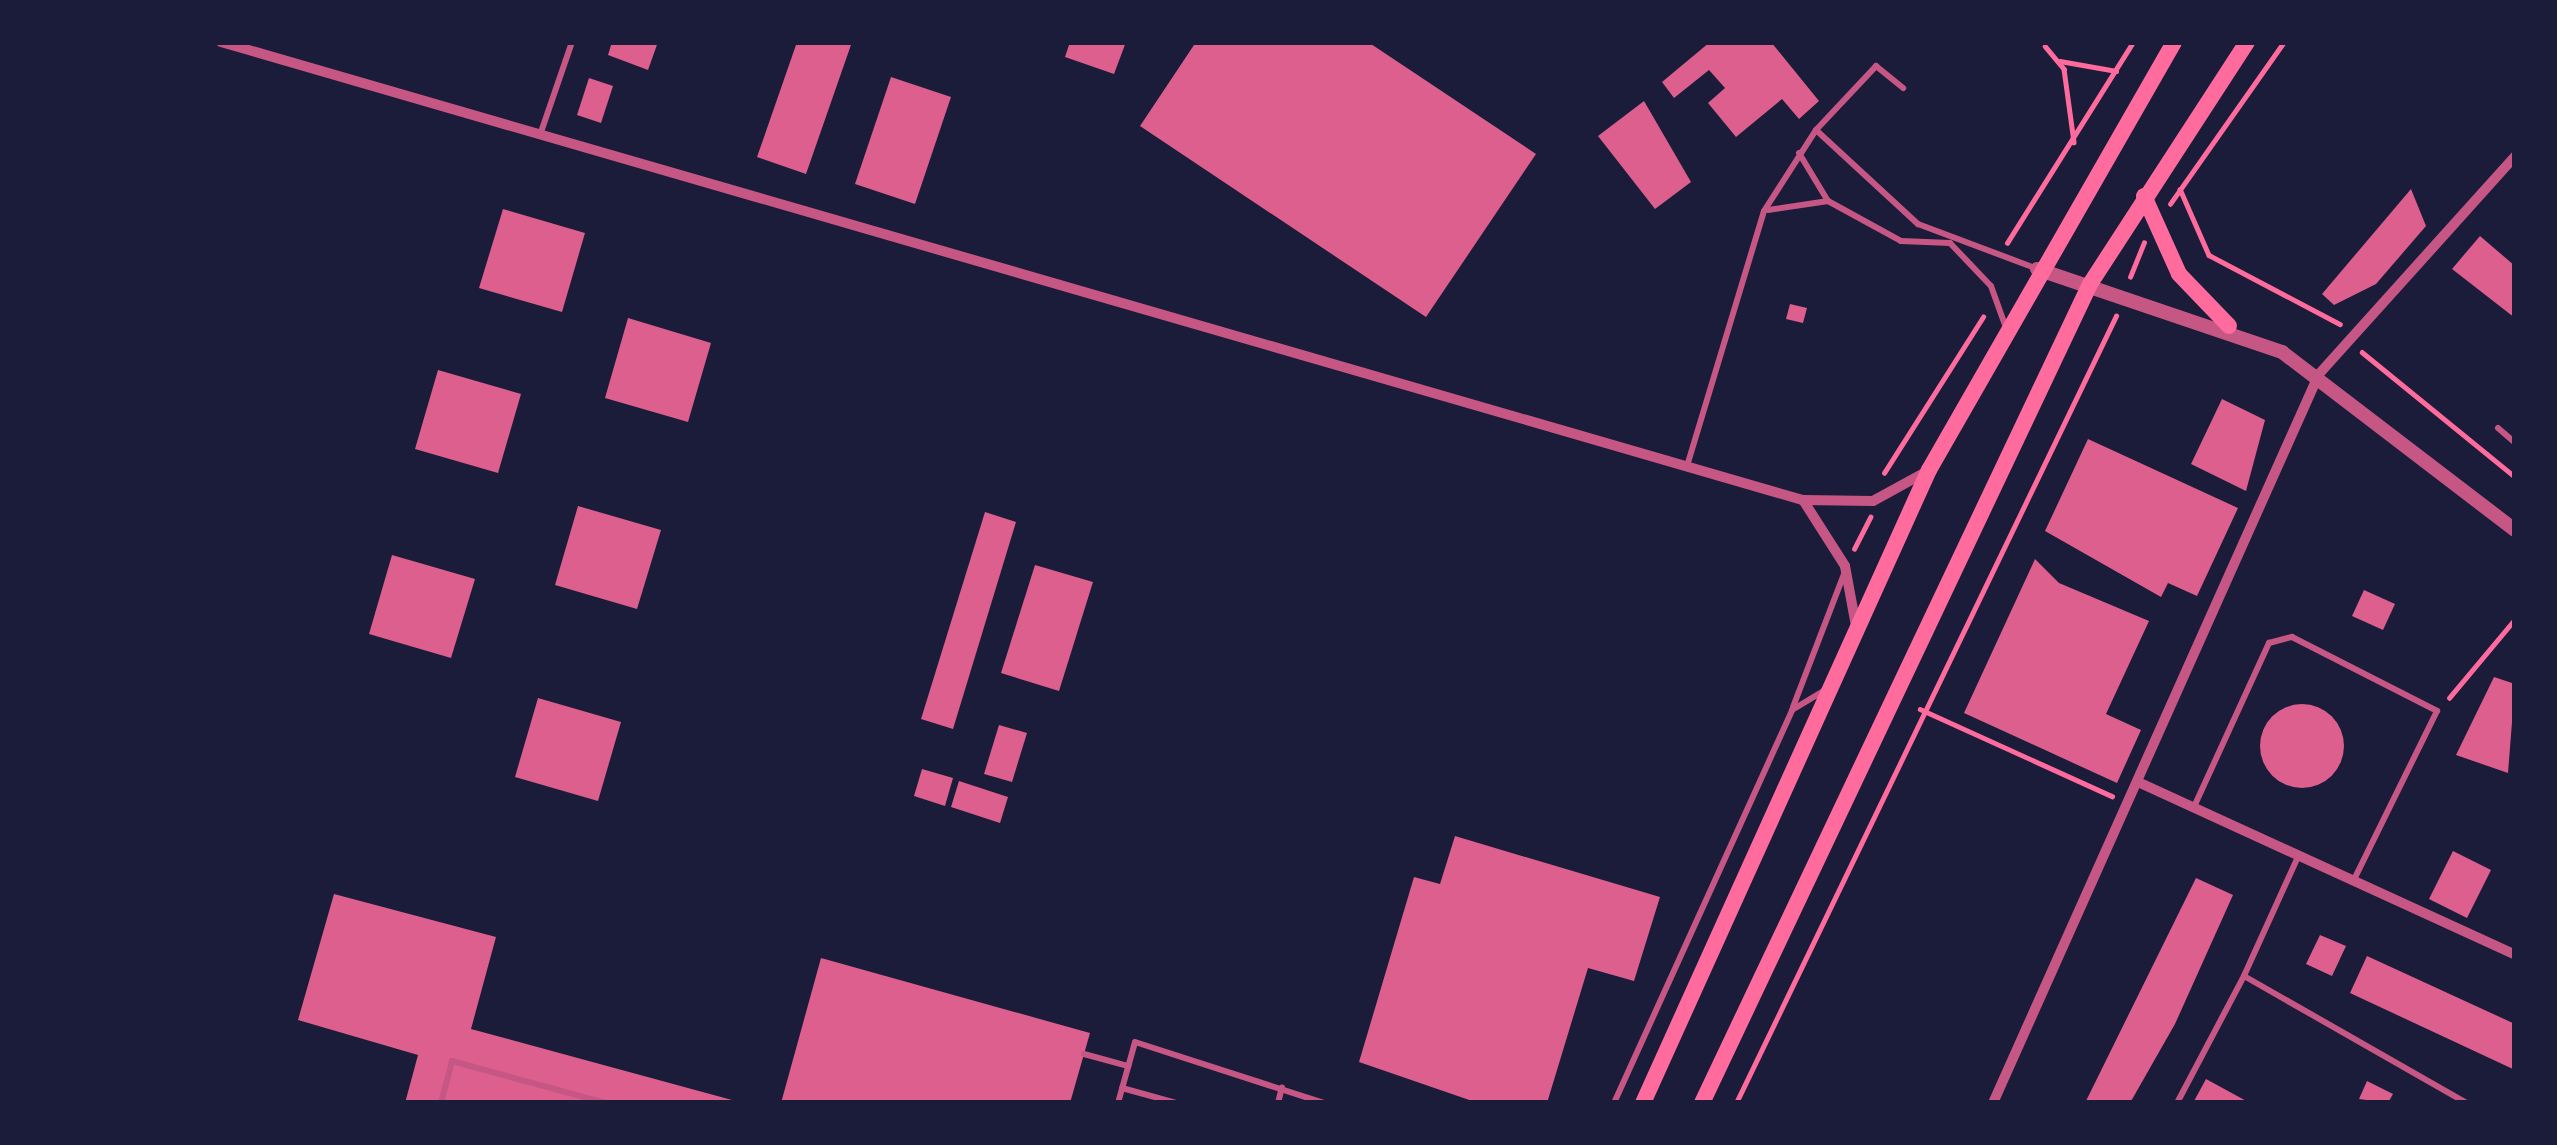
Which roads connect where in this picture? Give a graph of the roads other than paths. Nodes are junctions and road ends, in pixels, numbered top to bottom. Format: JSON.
{"nodes":[{"id":1,"x":220,"y":42,"type":"edge"},
{"id":2,"x":572,"y":42,"type":"edge"},
{"id":3,"x":2174,"y":42,"type":"edge"},
{"id":4,"x":2247,"y":42,"type":"edge"},
{"id":5,"x":1903,"y":88,"type":"dead end"},
{"id":6,"x":1816,"y":130,"type":"junction"},
{"id":7,"x":540,"y":135,"type":"junction"},
{"id":8,"x":1798,"y":153,"type":"junction"},
{"id":9,"x":2515,"y":155,"type":"edge"},
{"id":10,"x":2144,"y":196,"type":"junction"},
{"id":11,"x":1828,"y":201,"type":"junction"},
{"id":12,"x":1764,"y":211,"type":"junction"},
{"id":13,"x":1951,"y":243,"type":"junction"},
{"id":14,"x":2035,"y":268,"type":"junction"},
{"id":15,"x":2090,"y":284,"type":"junction"},
{"id":16,"x":2005,"y":325,"type":"junction"},
{"id":17,"x":2229,"y":326,"type":"junction"},
{"id":18,"x":2318,"y":374,"type":"junction"},
{"id":19,"x":2498,"y":428,"type":"dead end"},
{"id":20,"x":2515,"y":443,"type":"edge"},
{"id":21,"x":1687,"y":466,"type":"junction"},
{"id":22,"x":1928,"y":470,"type":"junction"},
{"id":23,"x":1803,"y":500,"type":"junction"},
{"id":24,"x":2515,"y":530,"type":"edge"},
{"id":25,"x":1845,"y":566,"type":"junction"},
{"id":26,"x":1856,"y":626,"type":"junction"},
{"id":27,"x":1828,"y":688,"type":"junction"},
{"id":28,"x":1792,"y":710,"type":"junction"},
{"id":29,"x":2138,"y":782,"type":"junction"},
{"id":30,"x":2193,"y":809,"type":"junction"},
{"id":31,"x":2297,"y":859,"type":"junction"},
{"id":32,"x":2353,"y":884,"type":"junction"},
{"id":33,"x":2515,"y":955,"type":"edge"},
{"id":34,"x":2244,"y":976,"type":"junction"},
{"id":35,"x":1084,"y":1054,"type":"dead end"},
{"id":36,"x":1128,"y":1066,"type":"junction"},
{"id":37,"x":1282,"y":1087,"type":"junction"},
{"id":38,"x":1122,"y":1088,"type":"junction"},
{"id":39,"x":441,"y":1103,"type":"edge"},
{"id":40,"x":606,"y":1103,"type":"edge"},
{"id":41,"x":1118,"y":1103,"type":"edge"},
{"id":42,"x":1175,"y":1103,"type":"edge"},
{"id":43,"x":1278,"y":1103,"type":"edge"},
{"id":44,"x":1324,"y":1103,"type":"edge"},
{"id":45,"x":1614,"y":1103,"type":"edge"},
{"id":46,"x":1643,"y":1103,"type":"edge"},
{"id":47,"x":1702,"y":1103,"type":"edge"},
{"id":48,"x":1993,"y":1103,"type":"edge"},
{"id":49,"x":2177,"y":1103,"type":"edge"},
{"id":50,"x":2467,"y":1103,"type":"edge"}],
"edges":[{"from":1,"to":7,"type":"street"},
{"from":2,"to":7,"type":"lane"},
{"from":3,"to":14,"type":"main road"},
{"from":4,"to":10,"type":"main road"},
{"from":5,"to":6,"type":"lane"},
{"from":6,"to":8,"type":"lane"},
{"from":6,"to":13,"type":"lane"},
{"from":7,"to":21,"type":"street"},
{"from":8,"to":11,"type":"lane"},
{"from":8,"to":12,"type":"lane"},
{"from":9,"to":18,"type":"street"},
{"from":10,"to":15,"type":"main road"},
{"from":10,"to":17,"type":"main road"},
{"from":11,"to":12,"type":"lane"},
{"from":11,"to":13,"type":"lane"},
{"from":12,"to":21,"type":"lane"},
{"from":13,"to":14,"type":"lane"},
{"from":13,"to":16,"type":"lane"},
{"from":14,"to":15,"type":"street"},
{"from":14,"to":16,"type":"main road"},
{"from":15,"to":17,"type":"street"},
{"from":15,"to":47,"type":"main road"},
{"from":16,"to":22,"type":"main road"},
{"from":17,"to":18,"type":"street"},
{"from":18,"to":24,"type":"street"},
{"from":18,"to":29,"type":"street"},
{"from":19,"to":20,"type":"lane"},
{"from":21,"to":23,"type":"street"},
{"from":22,"to":23,"type":"street"},
{"from":22,"to":26,"type":"main road"},
{"from":23,"to":25,"type":"street"},
{"from":25,"to":26,"type":"street"},
{"from":25,"to":28,"type":"lane"},
{"from":26,"to":27,"type":"main road"},
{"from":27,"to":28,"type":"lane"},
{"from":27,"to":46,"type":"main road"},
{"from":28,"to":45,"type":"lane"},
{"from":29,"to":30,"type":"street"},
{"from":29,"to":48,"type":"street"},
{"from":30,"to":31,"type":"street"},
{"from":30,"to":32,"type":"lane"},
{"from":31,"to":32,"type":"street"},
{"from":31,"to":34,"type":"lane"},
{"from":32,"to":33,"type":"street"},
{"from":34,"to":49,"type":"lane"},
{"from":34,"to":50,"type":"lane"},
{"from":35,"to":36,"type":"lane"},
{"from":36,"to":37,"type":"lane"},
{"from":36,"to":38,"type":"lane"},
{"from":37,"to":43,"type":"lane"},
{"from":37,"to":44,"type":"lane"},
{"from":38,"to":41,"type":"lane"},
{"from":38,"to":42,"type":"lane"},
{"from":39,"to":40,"type":"lane"}]}
